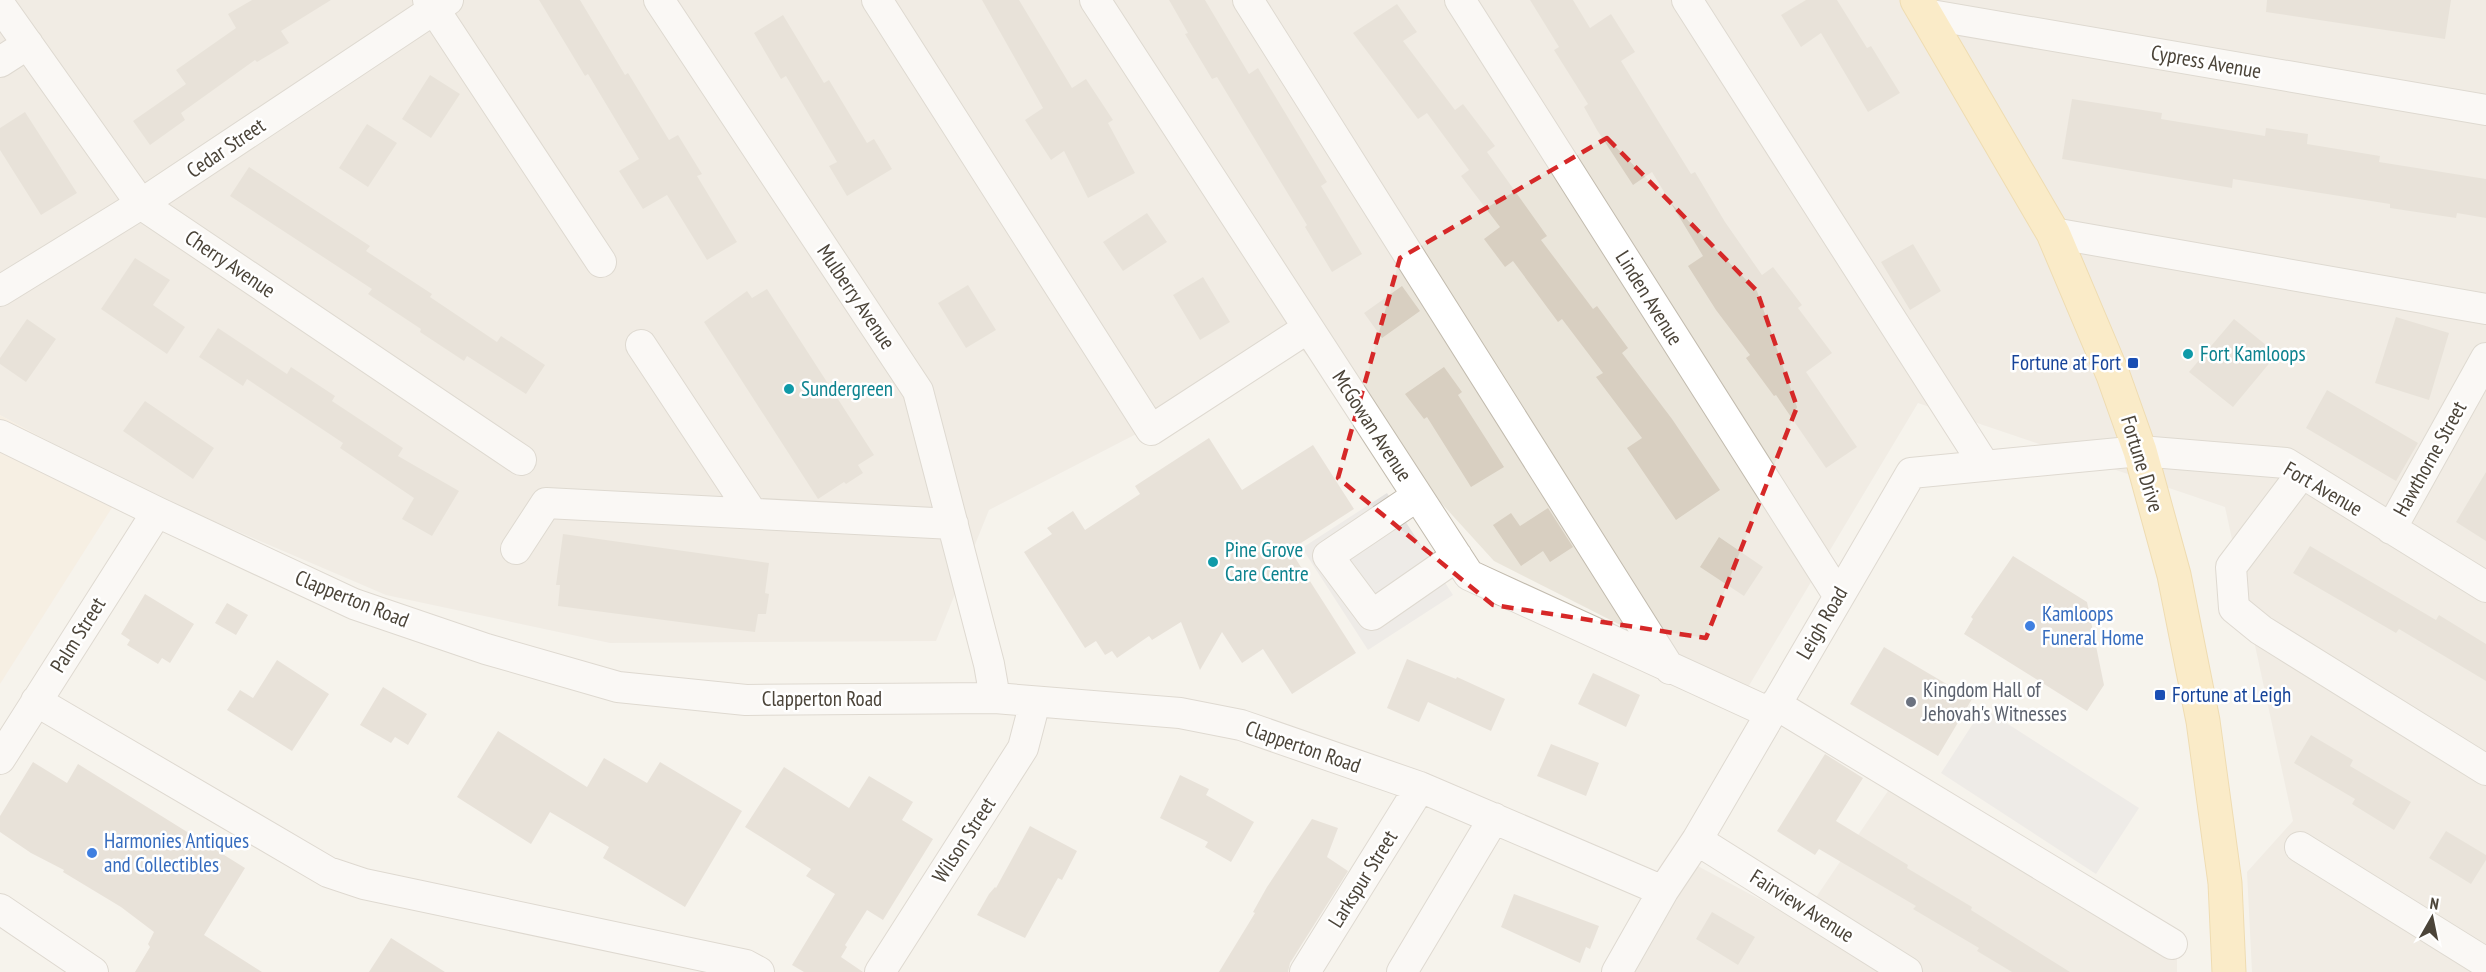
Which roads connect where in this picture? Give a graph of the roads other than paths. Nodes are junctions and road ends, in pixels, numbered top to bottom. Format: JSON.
{"nodes":[{"id":1,"x":659,"y":0,"type":"edge"},
{"id":2,"x":877,"y":0,"type":"edge"},
{"id":3,"x":1095,"y":0,"type":"edge"},
{"id":4,"x":1248,"y":0,"type":"edge"},
{"id":5,"x":1460,"y":0,"type":"edge"},
{"id":6,"x":1687,"y":0,"type":"edge"},
{"id":7,"x":437,"y":3,"type":"edge"},
{"id":8,"x":0,"y":5,"type":"edge"},
{"id":9,"x":1921,"y":7,"type":"edge"},
{"id":10,"x":28,"y":44,"type":"junction"},
{"id":11,"x":0,"y":62,"type":"edge"},
{"id":12,"x":2486,"y":110,"type":"edge"},
{"id":13,"x":141,"y":204,"type":"junction"},
{"id":14,"x":2052,"y":233,"type":"junction"},
{"id":15,"x":601,"y":262,"type":"dead end"},
{"id":16,"x":0,"y":291,"type":"edge"},
{"id":17,"x":2486,"y":309,"type":"edge"},
{"id":18,"x":1308,"y":328,"type":"junction"},
{"id":19,"x":641,"y":345,"type":"dead end"},
{"id":20,"x":2486,"y":358,"type":"edge"},
{"id":21,"x":0,"y":435,"type":"edge"},
{"id":22,"x":2140,"y":451,"type":"junction"},
{"id":23,"x":521,"y":460,"type":"dead end"},
{"id":24,"x":1985,"y":466,"type":"junction"},
{"id":25,"x":2302,"y":473,"type":"junction"},
{"id":26,"x":1417,"y":496,"type":"junction"},
{"id":27,"x":157,"y":512,"type":"junction"},
{"id":28,"x":752,"y":513,"type":"junction"},
{"id":29,"x":953,"y":524,"type":"junction"},
{"id":30,"x":2391,"y":529,"type":"junction"},
{"id":31,"x":516,"y":549,"type":"dead end"},
{"id":32,"x":1457,"y":556,"type":"junction"},
{"id":33,"x":2486,"y":587,"type":"edge"},
{"id":34,"x":1838,"y":595,"type":"junction"},
{"id":35,"x":1670,"y":669,"type":"junction"},
{"id":36,"x":995,"y":698,"type":"junction"},
{"id":37,"x":36,"y":702,"type":"junction"},
{"id":38,"x":1035,"y":702,"type":"junction"},
{"id":39,"x":1773,"y":708,"type":"junction"},
{"id":40,"x":0,"y":759,"type":"edge"},
{"id":41,"x":2486,"y":770,"type":"edge"},
{"id":42,"x":1420,"y":787,"type":"junction"},
{"id":43,"x":1494,"y":818,"type":"junction"},
{"id":44,"x":1697,"y":840,"type":"junction"},
{"id":45,"x":2300,"y":847,"type":"dead end"},
{"id":46,"x":1663,"y":891,"type":"junction"},
{"id":47,"x":0,"y":909,"type":"edge"},
{"id":48,"x":2172,"y":944,"type":"dead end"},
{"id":49,"x":2486,"y":963,"type":"edge"},
{"id":50,"x":93,"y":972,"type":"edge"},
{"id":51,"x":759,"y":972,"type":"edge"},
{"id":52,"x":880,"y":972,"type":"edge"},
{"id":53,"x":1305,"y":972,"type":"edge"},
{"id":54,"x":1402,"y":972,"type":"edge"},
{"id":55,"x":1617,"y":972,"type":"edge"},
{"id":56,"x":1907,"y":972,"type":"edge"},
{"id":57,"x":2229,"y":972,"type":"edge"}],
"edges":[{"from":1,"to":29,"type":"street","name":"Mulberry Avenue"},
{"from":2,"to":18,"type":"street"},
{"from":3,"to":18,"type":"street","name":"McGowan Avenue"},
{"from":4,"to":35,"type":"street"},
{"from":5,"to":34,"type":"street","name":"Linden Avenue"},
{"from":6,"to":24,"type":"street"},
{"from":7,"to":13,"type":"street","name":"Cedar Street"},
{"from":7,"to":15,"type":"street"},
{"from":8,"to":10,"type":"street","name":"Cherry Avenue"},
{"from":9,"to":12,"type":"street","name":"Cypress Avenue"},
{"from":9,"to":14,"type":"main road","name":"Fortune Drive"},
{"from":10,"to":11,"type":"street"},
{"from":10,"to":13,"type":"street","name":"Cherry Avenue"},
{"from":13,"to":16,"type":"street","name":"Cedar Street"},
{"from":13,"to":23,"type":"street","name":"Cherry Avenue"},
{"from":14,"to":17,"type":"street"},
{"from":14,"to":22,"type":"main road","name":"Fortune Drive"},
{"from":18,"to":26,"type":"street","name":"McGowan Avenue"},
{"from":19,"to":28,"type":"street"},
{"from":20,"to":30,"type":"street","name":"Hawthorne Street"},
{"from":21,"to":27,"type":"street","name":"Clapperton Road"},
{"from":22,"to":24,"type":"street","name":"Leigh Road"},
{"from":22,"to":25,"type":"street","name":"Fort Avenue"},
{"from":22,"to":57,"type":"main road","name":"Fortune Drive"},
{"from":24,"to":34,"type":"street","name":"Leigh Road"},
{"from":25,"to":30,"type":"street","name":"Fort Avenue"},
{"from":25,"to":41,"type":"street"},
{"from":26,"to":32,"type":"street","name":"McGowan Avenue"},
{"from":26,"to":32,"type":"street"},
{"from":27,"to":36,"type":"street","name":"Clapperton Road"},
{"from":27,"to":37,"type":"street","name":"Palm Street"},
{"from":28,"to":29,"type":"street"},
{"from":28,"to":31,"type":"street"},
{"from":29,"to":36,"type":"street","name":"Mulberry Avenue"},
{"from":30,"to":33,"type":"street","name":"Fort Avenue"},
{"from":32,"to":35,"type":"street","name":"McGowan Avenue"},
{"from":34,"to":39,"type":"street","name":"Leigh Road"},
{"from":35,"to":39,"type":"street","name":"McGowan Avenue"},
{"from":36,"to":38,"type":"street","name":"Clapperton Road"},
{"from":37,"to":40,"type":"street","name":"Palm Street"},
{"from":37,"to":51,"type":"street"},
{"from":38,"to":42,"type":"street","name":"Clapperton Road"},
{"from":38,"to":52,"type":"street","name":"Wilson Street"},
{"from":39,"to":44,"type":"street","name":"Leigh Road"},
{"from":39,"to":48,"type":"street","name":"McGowan Avenue"},
{"from":42,"to":43,"type":"street","name":"Clapperton Road"},
{"from":42,"to":53,"type":"street","name":"Larkspur Street"},
{"from":43,"to":46,"type":"street","name":"Clapperton Road"},
{"from":43,"to":54,"type":"street"},
{"from":44,"to":46,"type":"street","name":"Leigh Road"},
{"from":44,"to":56,"type":"street","name":"Fairview Avenue"},
{"from":45,"to":49,"type":"street"},
{"from":46,"to":55,"type":"street","name":"Leigh Road"},
{"from":47,"to":50,"type":"street"}]}
